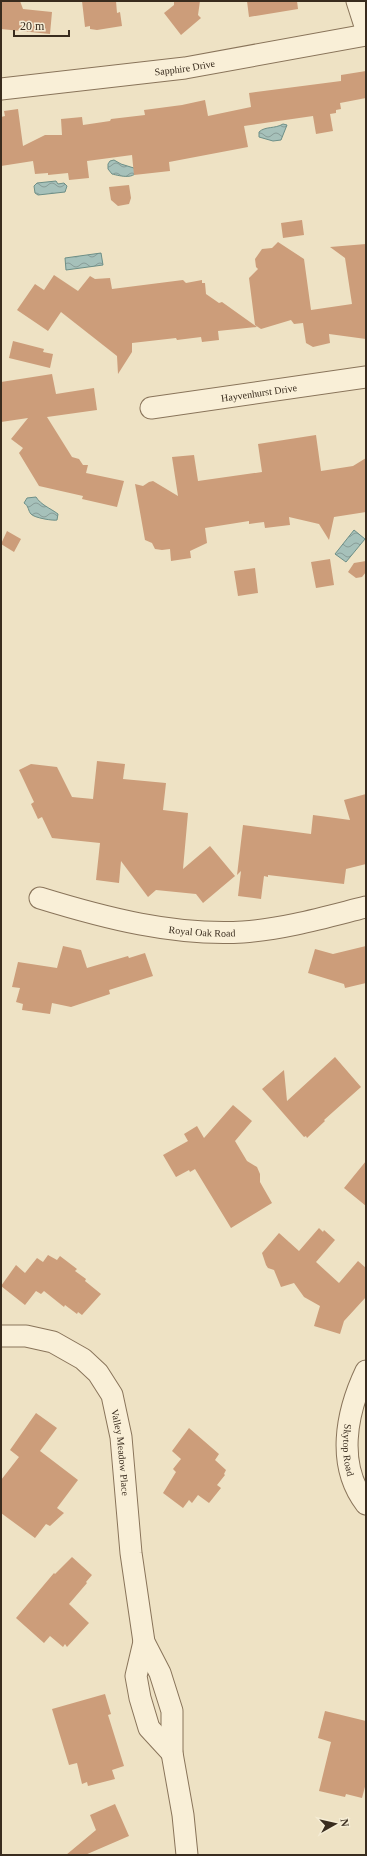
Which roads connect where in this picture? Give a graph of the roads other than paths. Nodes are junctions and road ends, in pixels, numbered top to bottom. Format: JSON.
{"nodes":[{"id":1,"x":358,"y":1,"type":"edge"},
{"id":2,"x":366,"y":29,"type":"edge"},
{"id":3,"x":366,"y":35,"type":"edge"},
{"id":4,"x":1,"y":89,"type":"edge"},
{"id":5,"x":366,"y":377,"type":"edge"},
{"id":6,"x":151,"y":408,"type":"dead end"},
{"id":7,"x":40,"y":898,"type":"dead end"},
{"id":8,"x":366,"y":907,"type":"edge"},
{"id":9,"x":1,"y":1336,"type":"edge"},
{"id":10,"x":366,"y":1371,"type":"edge"},
{"id":11,"x":366,"y":1504,"type":"edge"},
{"id":12,"x":144,"y":1642,"type":"junction"},
{"id":13,"x":163,"y":1684,"type":"junction"},
{"id":14,"x":138,"y":1688,"type":"junction"},
{"id":15,"x":172,"y":1753,"type":"junction"},
{"id":16,"x":187,"y":1855,"type":"edge"}],
"edges":[{"from":1,"to":2,"type":"street"},
{"from":3,"to":4,"type":"street","name":"Sapphire Drive"},
{"from":5,"to":6,"type":"street","name":"Hayvenhurst Drive"},
{"from":7,"to":8,"type":"street","name":"Royal Oak Road"},
{"from":9,"to":12,"type":"street","name":"Valley Meadow Place"},
{"from":10,"to":11,"type":"street","name":"Skytop Road"},
{"from":12,"to":13,"type":"street","name":"Valley Meadow Place"},
{"from":12,"to":14,"type":"street","name":"Valley Meadow Place"},
{"from":13,"to":14,"type":"street"},
{"from":13,"to":15,"type":"street","name":"Valley Meadow Place"},
{"from":14,"to":15,"type":"street","name":"Valley Meadow Place"},
{"from":15,"to":16,"type":"street","name":"Valley Meadow Place"}]}
